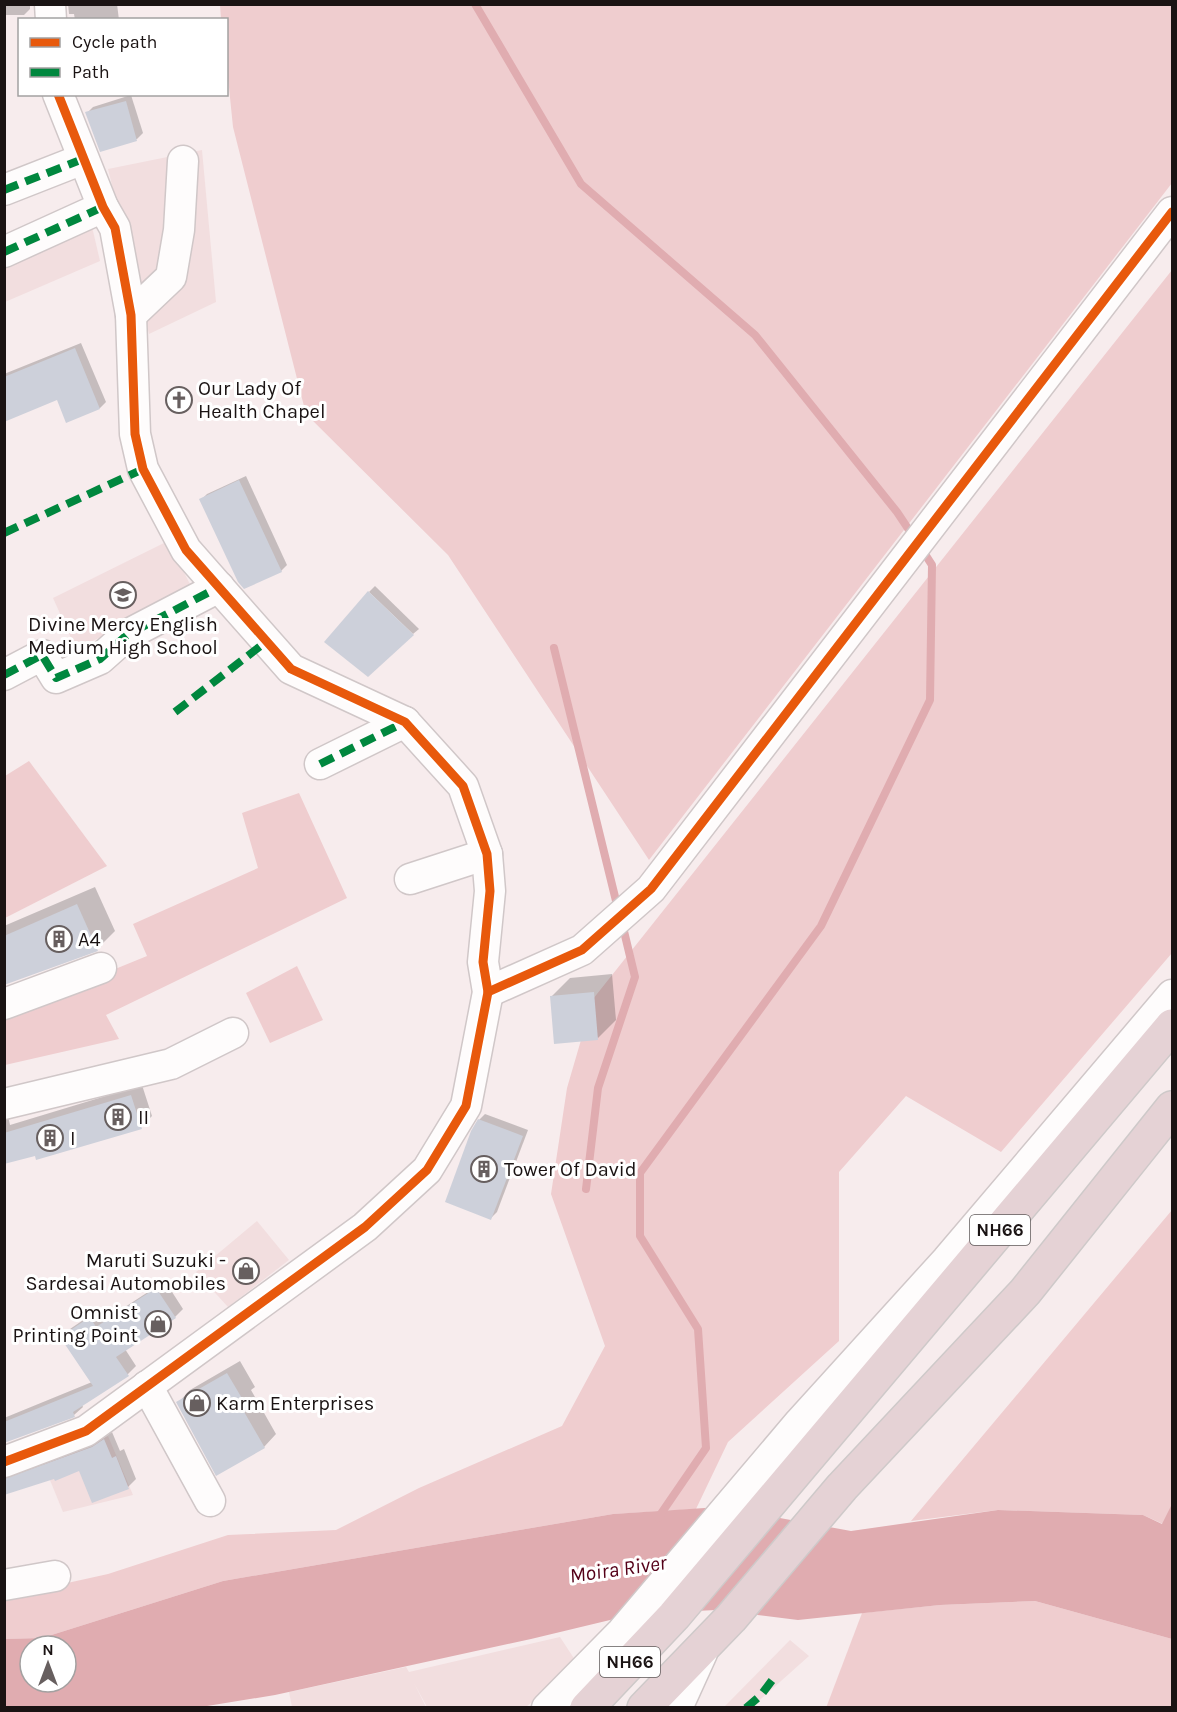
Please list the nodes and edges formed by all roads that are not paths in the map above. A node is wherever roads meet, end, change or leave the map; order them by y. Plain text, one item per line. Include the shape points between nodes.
1 (59, 96) edge
2 (83, 159) junction
3 (183, 161) dead end
4 (4, 190) edge
5 (103, 207) junction
6 (1173, 212) edge
7 (4, 252) edge
8 (131, 315) junction
9 (219, 587) junction
10 (4, 675) edge
11 (405, 722) junction
12 (320, 764) dead end
13 (487, 854) junction
14 (410, 879) dead end
15 (101, 968) dead end
16 (488, 992) junction
17 (1173, 994) edge
18 (4, 1004) edge
19 (1173, 1026) edge
20 (233, 1033) dead end
21 (4, 1104) edge
22 (1173, 1108) edge
23 (147, 1386) junction
24 (814, 1428) junction
25 (4, 1462) edge
26 (210, 1501) dead end
27 (55, 1576) dead end
28 (4, 1585) edge
29 (707, 1642) junction
30 (547, 1707) edge
31 (586, 1707) edge
32 (644, 1707) edge
33 (677, 1707) edge

1 - 2 street
2 - 4 street
2 - 5 street
3 - 8 street via 179,230 171,277
5 - 7 street
5 - 8 street via 115,228
6 - 16 street via 651,889 582,950
8 - 9 street via 135,434 143,469 186,550
9 - 10 street via 128,635 100,659 56,678 42,655
9 - 11 street via 291,669
11 - 12 street
11 - 13 street via 462,786
13 - 14 street
13 - 16 street via 490,902 483,962
15 - 18 street
16 - 23 street via 466,1106 427,1170 365,1227
17 - 24 street via 947,1260
19 - 24 highway, NH66
20 - 21 street via 171,1064
22 - 29 highway, NH66 via 1025,1292 842,1487
23 - 25 street via 86,1431
23 - 26 street
24 - 30 street
24 - 31 highway, NH66 via 674,1616
27 - 28 street
29 - 32 highway, NH66
29 - 33 street

